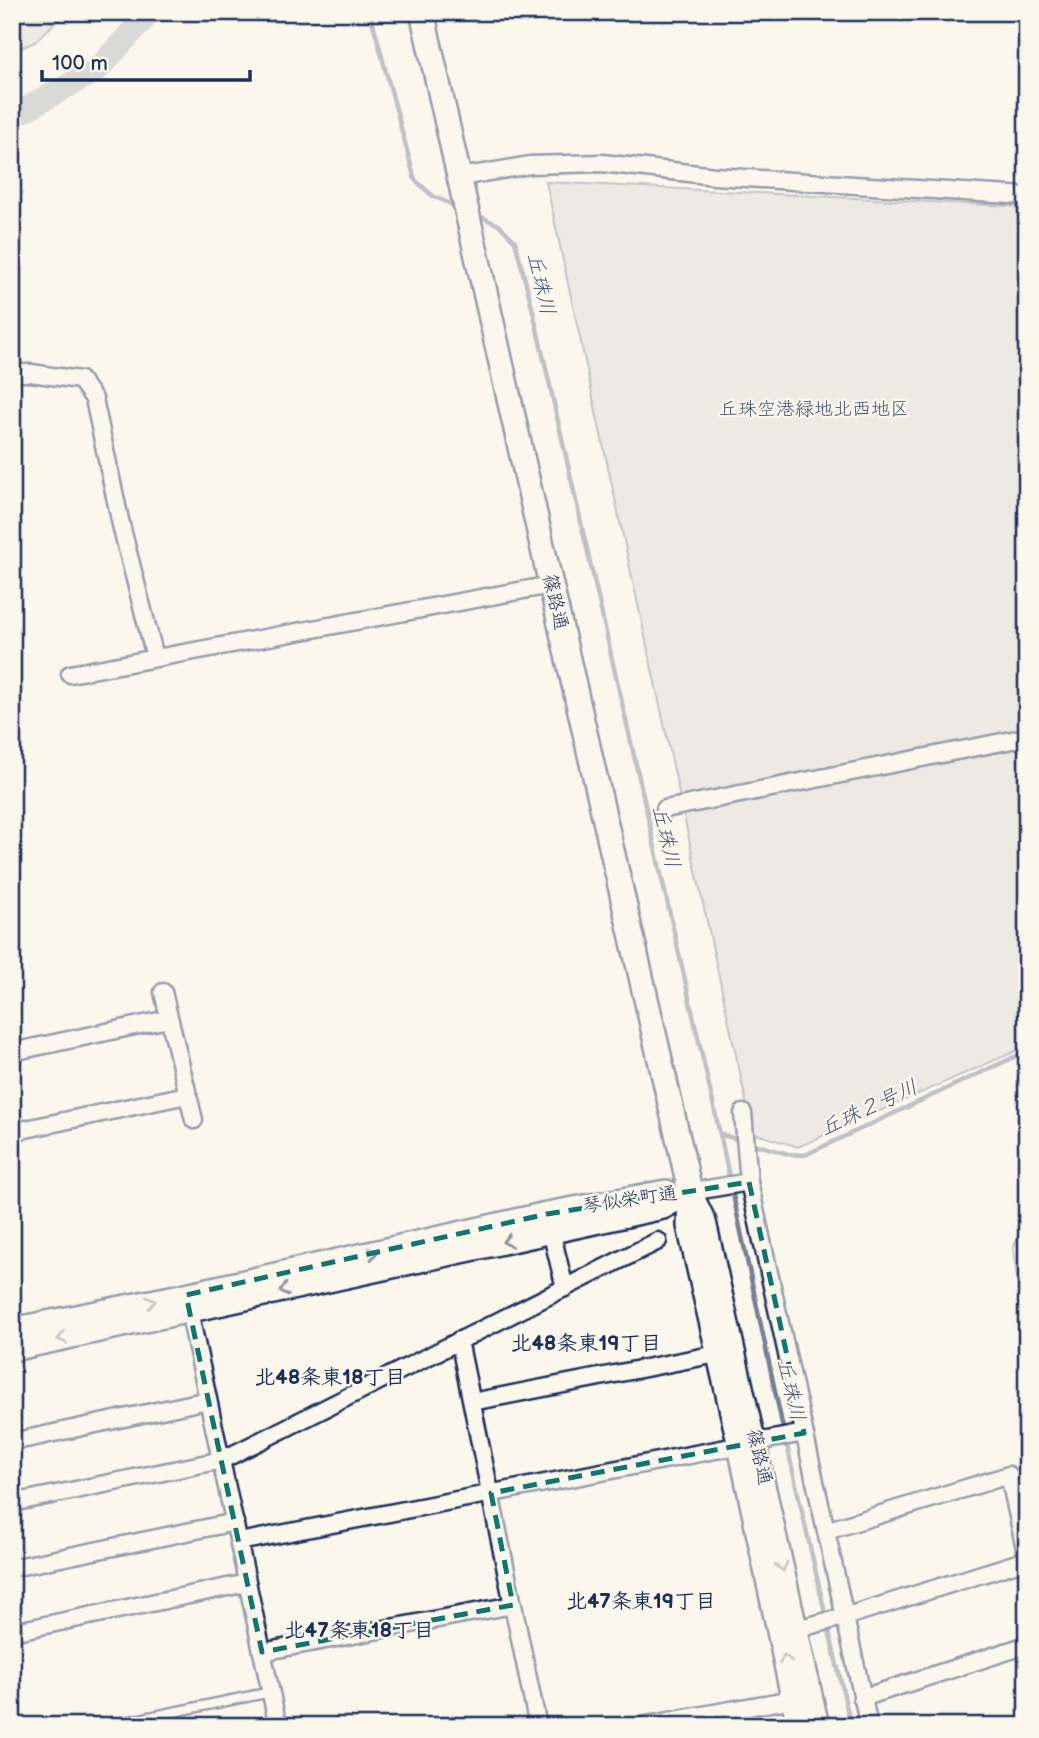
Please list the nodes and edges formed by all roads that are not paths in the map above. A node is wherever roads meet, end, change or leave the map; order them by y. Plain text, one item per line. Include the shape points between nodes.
1 (422, 12) edge
2 (462, 185) junction
3 (1027, 196) edge
4 (12, 373) edge
5 (551, 585) junction
6 (155, 657) junction
7 (70, 674) dead end
8 (1027, 737) edge
9 (665, 808) dead end
10 (163, 992) dead end
11 (168, 1018) junction
12 (12, 1052) edge
13 (187, 1095) junction
14 (194, 1120) dead end
15 (744, 1120) dead end
16 (12, 1132) edge
17 (745, 1183) junction
18 (690, 1192) junction
19 (549, 1223) junction
20 (658, 1241) dead end
21 (565, 1288) junction
22 (187, 1303) junction
23 (12, 1331) edge
24 (459, 1340) junction
25 (12, 1349) edge
26 (726, 1352) junction
27 (208, 1400) junction
28 (472, 1402) junction
29 (800, 1433) junction
30 (12, 1442) edge
31 (748, 1445) junction
32 (222, 1460) junction
33 (491, 1493) junction
34 (12, 1503) edge
35 (235, 1522) junction
36 (826, 1531) junction
37 (239, 1542) junction
38 (1027, 1559) edge
39 (12, 1567) edge
40 (247, 1583) junction
41 (513, 1605) junction
42 (840, 1618) junction
43 (796, 1629) junction
44 (12, 1632) edge
45 (1027, 1645) edge
46 (262, 1652) junction
47 (271, 1692) junction
48 (862, 1698) junction
49 (793, 1699) junction
50 (105, 1726) edge
51 (278, 1726) edge
52 (538, 1726) edge
53 (641, 1726) edge
54 (799, 1726) edge
55 (817, 1726) edge
56 (869, 1726) edge

1 - 2 street, 篠路通
2 - 3 street via 530,164 602,163 715,176
2 - 5 street, 篠路通
4 - 6 street via 80,380 94,399
5 - 6 street
5 - 18 street, 篠路通
6 - 7 street
8 - 9 street
10 - 11 street
11 - 12 street
11 - 13 street
13 - 14 street
13 - 16 street
15 - 17 street
17 - 18 street
17 - 29 street
18 - 19 street, 琴似栄町通 via 658,1192
18 - 26 street, 篠路通 via 704,1222
19 - 21 street
19 - 22 street, 琴似栄町通
20 - 21 street
21 - 24 street
23 -> 22 street, 琴似栄町通
22 -> 25 street, 琴似栄町通
22 - 27 street
24 - 28 street
24 - 32 street
26 - 28 street
26 - 31 street, 篠路通
27 - 30 street
27 - 32 street
28 - 33 street
29 - 31 street
29 - 36 street
31 - 33 street
31 -> 43 street, 篠路通
49 -> 31 street, 篠路通
32 - 34 street
32 - 35 street
33 - 37 street
33 - 41 street
35 - 37 street
35 - 39 street
36 - 38 street via 1009,1475
36 - 42 street
37 - 40 street
38 - 42 street
40 - 44 street
40 - 46 street
41 - 46 street
41 - 52 street
42 - 43 street
42 - 48 street
43 - 55 street, 篠路通
45 - 48 street
46 - 47 street
47 - 50 lane
47 - 51 street
48 - 56 street
49 - 53 street
49 - 54 street, 篠路通

